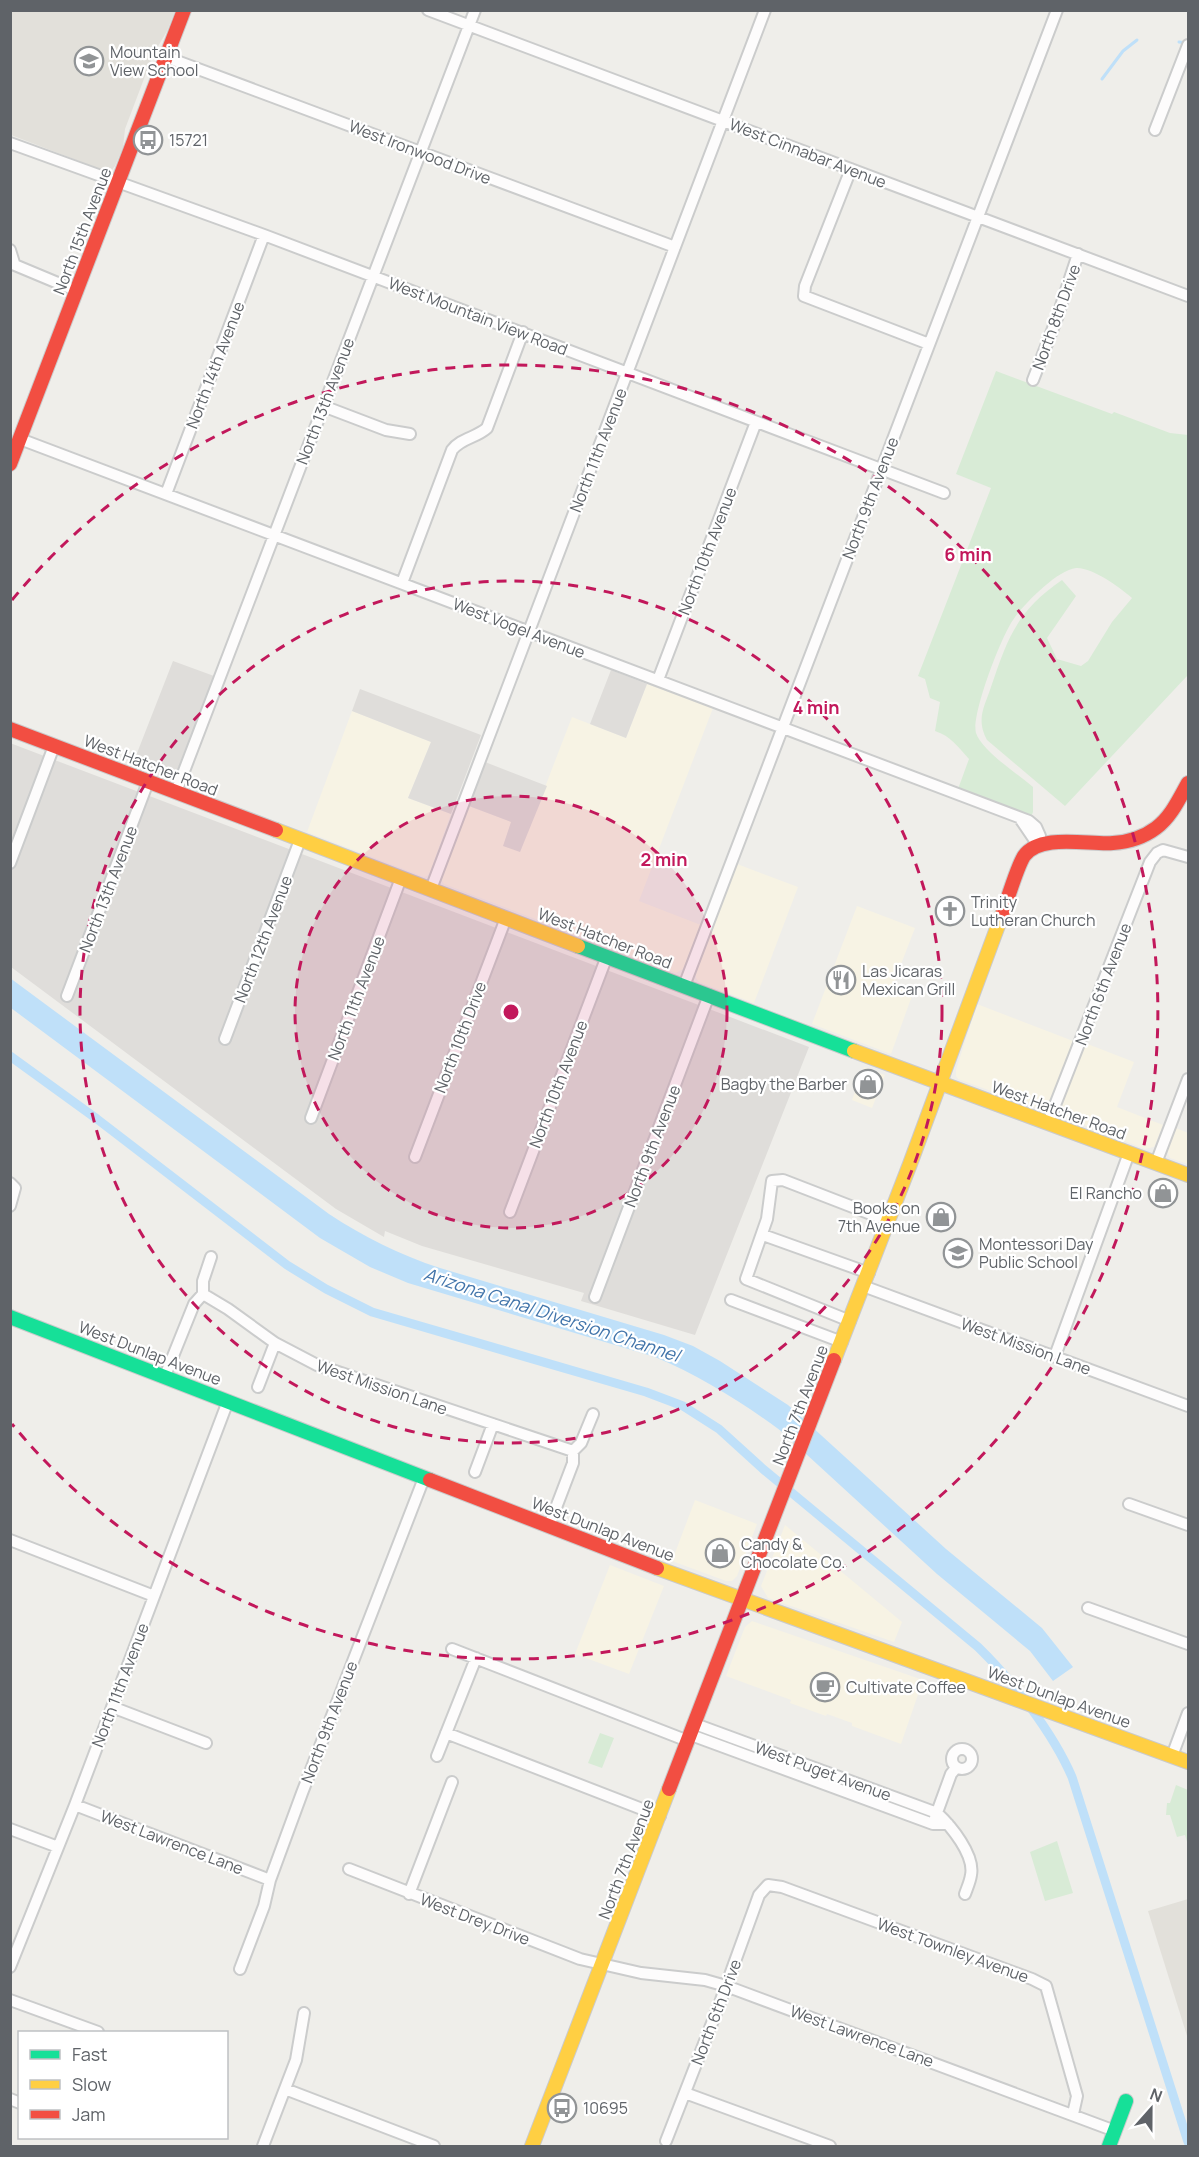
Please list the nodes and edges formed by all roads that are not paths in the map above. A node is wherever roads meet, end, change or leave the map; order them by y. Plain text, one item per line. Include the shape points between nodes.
1 (184, 10) edge
2 (428, 10) edge
3 (475, 10) edge
4 (765, 10) edge
5 (1057, 10) edge
6 (469, 26) junction
7 (1188, 45) edge
8 (166, 57) junction
9 (723, 121) junction
10 (1155, 130) dead end
11 (10, 143) edge
12 (420, 152) junction
13 (851, 169) junction
14 (118, 182) junction
15 (978, 217) junction
16 (264, 235) junction
17 (675, 248) junction
18 (10, 250) edge
19 (1078, 254) junction
20 (12, 263) edge
21 (373, 276) junction
22 (77, 291) junction
23 (1188, 296) edge
24 (523, 332) junction
25 (929, 344) junction
26 (627, 372) junction
27 (1033, 380) dead end
28 (323, 406) junction
29 (756, 422) junction
30 (410, 434) dead end
31 (20, 439) junction
32 (10, 464) edge
33 (880, 469) junction
34 (944, 493) dead end
35 (166, 494) junction
36 (275, 535) junction
37 (402, 583) junction
38 (529, 632) junction
39 (658, 680) junction
40 (783, 728) junction
41 (10, 729) edge
42 (54, 746) junction
43 (148, 782) junction
44 (1188, 783) edge
45 (176, 792) junction
46 (300, 840) junction
47 (1038, 845) junction
48 (1188, 857) edge
49 (10, 863) edge
50 (401, 878) junction
51 (431, 889) junction
52 (506, 918) junction
53 (607, 956) junction
54 (684, 986) junction
55 (709, 995) junction
56 (67, 996) dead end
57 (225, 1039) dead end
58 (1188, 1078) edge
59 (941, 1083) junction
60 (311, 1118) dead end
61 (1048, 1123) junction
62 (1129, 1153) junction
63 (415, 1156) dead end
64 (1156, 1163) junction
65 (1188, 1175) edge
66 (13, 1185) edge
67 (10, 1206) edge
68 (510, 1212) dead end
69 (889, 1221) junction
70 (763, 1234) junction
71 (211, 1257) dead end
72 (869, 1273) junction
73 (864, 1287) junction
74 (204, 1294) junction
75 (595, 1297) dead end
76 (731, 1300) dead end
77 (10, 1317) edge
78 (850, 1321) junction
79 (842, 1342) junction
80 (275, 1343) junction
81 (1055, 1356) junction
82 (165, 1376) junction
83 (258, 1387) dead end
84 (228, 1401) junction
85 (1188, 1406) edge
86 (593, 1414) dead end
87 (493, 1424) junction
88 (573, 1451) junction
89 (474, 1472) dead end
90 (424, 1478) junction
91 (1129, 1504) dead end
92 (1188, 1525) edge
93 (549, 1526) junction
94 (10, 1540) edge
95 (154, 1596) junction
96 (742, 1600) junction
97 (1088, 1608) dead end
98 (1188, 1644) edge
99 (452, 1649) dead end
100 (476, 1658) junction
101 (112, 1707) junction
102 (1188, 1713) edge
103 (446, 1733) junction
104 (691, 1734) junction
105 (206, 1743) dead end
106 (437, 1756) dead end
107 (1172, 1756) junction
108 (1188, 1762) edge
109 (956, 1767) dead end
110 (452, 1782) dead end
111 (75, 1805) junction
112 (660, 1816) junction
113 (935, 1818) junction
114 (10, 1828) edge
115 (58, 1847) junction
116 (349, 1869) dead end
117 (270, 1880) junction
118 (768, 1885) joint
119 (410, 1894) junction
120 (965, 1894) dead end
121 (603, 1964) junction
122 (10, 1967) edge
123 (240, 1969) dead end
124 (726, 1986) junction
125 (10, 2000) edge
126 (304, 2013) dead end
127 (95, 2031) edge
128 (285, 2089) junction
129 (685, 2093) junction
130 (1126, 2101) dead end
131 (1073, 2114) junction
132 (1115, 2131) junction
133 (666, 2141) dead end
134 (262, 2146) edge
135 (434, 2146) edge
136 (532, 2146) edge
137 (830, 2146) edge
138 (1109, 2146) edge

1 - 8 main road, North 15th Avenue
2 - 6 street, West Cinnabar Avenue
3 - 6 street, North 13th Avenue
4 - 9 street, North 11th Avenue
5 - 15 street, North 9th Avenue
6 - 9 street, West Cinnabar Avenue
6 - 12 street, North 13th Avenue
7 - 10 street
8 - 12 street, West Ironwood Drive
8 - 14 main road, North 15th Avenue
9 - 13 street, West Cinnabar Avenue
9 - 17 street, North 11th Avenue
11 - 14 street, West Mountain View Road
12 - 17 street, West Ironwood Drive
12 - 21 street, North 13th Avenue
13 - 15 street, West Cinnabar Avenue
13 - 25 street via 804,296
14 - 16 street, West Mountain View Road
14 - 22 main road, North 15th Avenue
15 - 19 street, West Cinnabar Avenue
15 - 25 street, North 9th Avenue
16 - 21 street, West Mountain View Road
16 - 35 street, North 14th Avenue
17 - 26 street, North 11th Avenue
18 - 20 street
19 - 23 street, West Cinnabar Avenue
19 - 27 street, North 8th Drive
20 - 22 street
21 - 24 street, West Mountain View Road
21 - 28 street, North 13th Avenue
22 - 31 main road, North 15th Avenue
24 - 26 street, West Mountain View Road
24 - 37 street via 487,428 452,450
25 - 33 street, North 9th Avenue
26 - 29 street, West Mountain View Road
26 - 38 street, North 11th Avenue
28 - 30 street via 386,430
28 - 36 street, North 13th Avenue
29 - 33 street, West Mountain View Road
29 - 39 street, North 10th Avenue
31 - 32 main road, North 15th Avenue
31 - 35 street, West Vogel Avenue
33 - 34 street, West Mountain View Road
33 - 40 street, North 9th Avenue
35 - 36 street, West Vogel Avenue
36 - 37 street, West Vogel Avenue
36 - 45 street, North 13th Avenue
37 - 38 street, West Vogel Avenue
38 - 39 street, West Vogel Avenue
38 - 51 street, North 11th Avenue
39 - 40 street, West Vogel Avenue
40 - 47 street, West Vogel Avenue via 1019,818
40 - 54 street, North 9th Avenue
41 - 42 main road, West Hatcher Road
42 - 43 main road, West Hatcher Road
42 - 49 street
43 - 45 main road, West Hatcher Road
43 - 56 street, North 13th Avenue
44 - 47 main road via 1164,820 1132,840
45 - 46 main road, West Hatcher Road
46 - 50 main road, West Hatcher Road
46 - 57 street, North 12th Avenue
47 - 59 main road, North 7th Avenue via 1020,865
48 - 61 street, North 6th Avenue via 1163,850 1150,862
50 - 51 main road, West Hatcher Road
50 - 60 street, North 11th Avenue
51 - 52 main road, West Hatcher Road
52 - 53 main road, West Hatcher Road
52 - 63 street, North 10th Drive
53 - 54 main road, West Hatcher Road
53 - 68 street, North 10th Avenue
54 - 55 main road, West Hatcher Road
55 - 59 main road, West Hatcher Road
55 - 75 street, North 9th Avenue
58 - 64 street
59 - 61 main road, West Hatcher Road
59 - 69 main road, North 7th Avenue
61 - 62 main road, West Hatcher Road
62 - 64 main road, West Hatcher Road
62 - 81 street
64 - 65 main road, West Hatcher Road
66 - 67 street
69 - 70 street via 783,1180 772,1181
69 - 72 main road, North 7th Avenue
70 - 72 street
70 - 78 street via 746,1280
71 - 74 street via 202,1281
72 - 73 main road, North 7th Avenue
73 - 78 main road, North 7th Avenue
73 - 81 street, West Mission Lane
74 - 80 street, West Mission Lane
74 - 82 street via 194,1304
76 - 79 street
77 - 82 main road, West Dunlap Avenue
78 - 79 main road, North 7th Avenue
79 - 96 main road, North 7th Avenue
80 - 83 street
80 - 87 street, West Mission Lane via 332,1372
81 - 85 street, West Mission Lane
82 - 84 main road, West Dunlap Avenue
84 - 90 main road, West Dunlap Avenue
84 - 95 street, North 11th Avenue
86 - 88 street via 581,1443
87 - 88 street, West Mission Lane
87 - 89 street
88 - 93 street via 573,1463
90 - 93 main road, West Dunlap Avenue
90 - 117 street, North 9th Avenue
91 - 92 street
93 - 96 main road, West Dunlap Avenue
94 - 95 street
95 - 101 street, North 11th Avenue
96 - 104 main road, North 7th Avenue
96 - 107 main road, West Dunlap Avenue
97 - 98 street
99 - 100 street, West Puget Avenue
100 - 103 street
100 - 104 street, West Puget Avenue
101 - 105 street
101 - 111 street, North 11th Avenue
102 - 107 street
103 - 106 street
103 - 112 street
104 - 112 main road, North 7th Avenue
104 - 113 street, West Puget Avenue
107 - 108 main road, West Dunlap Avenue
109 - 113 street
110 - 119 street
111 - 115 street, North 11th Avenue
111 - 117 street, West Lawrence Lane
112 - 121 main road, North 7th Avenue
113 - 120 street, West Puget Avenue via 954,1831 971,1867
114 - 115 street
115 - 122 street, North 11th Avenue
116 - 119 street, West Drey Drive
117 - 123 street, North 9th Avenue
118 - 124 street, North 6th Drive via 759,1895
118 - 131 street, West Townley Avenue via 1046,1986 1077,2096
119 - 121 street, West Drey Drive via 580,1959
121 - 124 street, West Lawrence Lane
121 - 136 main road, North 7th Avenue
124 - 129 street, North 6th Drive
124 - 131 street, West Lawrence Lane
125 - 127 street
126 - 128 street via 296,2060
128 - 134 street
128 - 135 street
129 - 133 street, North 6th Drive
129 - 137 street
130 - 132 main road
131 - 132 street, West Lawrence Lane
132 - 138 main road

